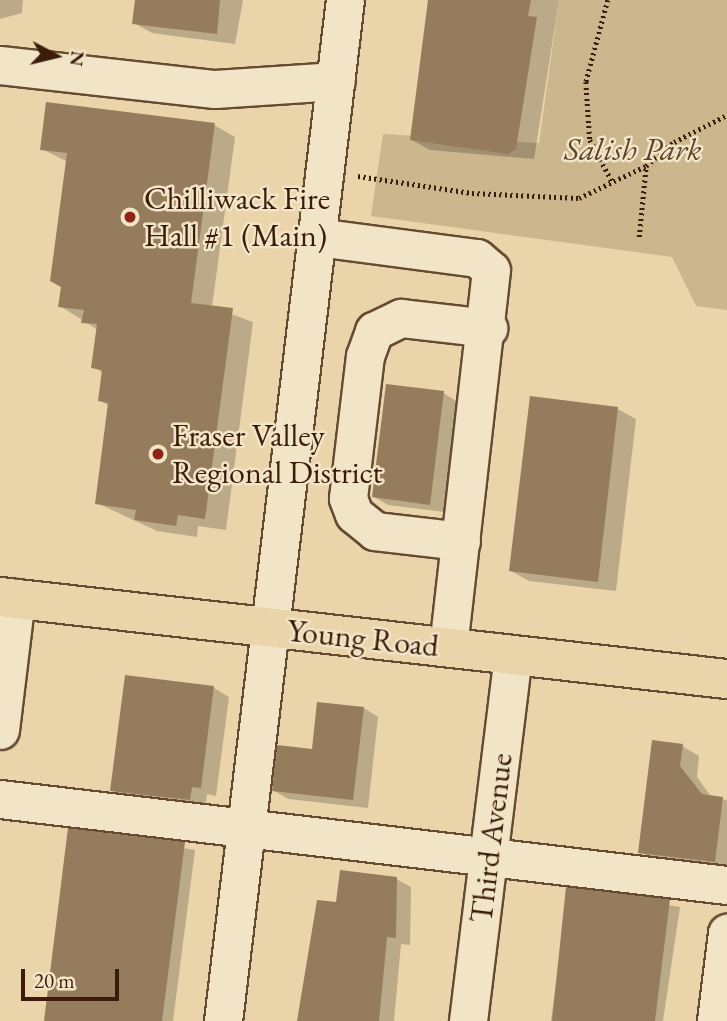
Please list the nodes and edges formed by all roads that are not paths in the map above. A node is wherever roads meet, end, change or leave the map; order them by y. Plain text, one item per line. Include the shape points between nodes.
1 (345, 0) edge
2 (0, 65) edge
3 (336, 81) junction
4 (317, 237) junction
5 (488, 328) junction
6 (461, 541) junction
7 (8, 598) edge
8 (270, 628) junction
9 (447, 648) junction
10 (513, 655) junction
11 (727, 679) edge
12 (0, 730) edge
13 (0, 799) edge
14 (246, 826) junction
15 (489, 856) junction
16 (727, 885) edge
17 (727, 933) edge
18 (223, 1021) edge
19 (468, 1021) edge
20 (716, 1021) edge

1 - 3 street
2 - 3 street via 229,90
3 - 4 street
4 - 5 street via 484,262 493,281
4 - 8 street
5 - 6 street
5 - 6 street via 401,318 374,331 365,356 348,498 354,514 375,531
6 - 9 street
7 - 8 main road, Young Road
7 - 12 street
8 - 9 main road, Young Road
8 - 14 street
9 - 10 main road, Young Road
10 - 11 main road, Young Road
10 - 15 street, Third Avenue
13 - 14 street
14 - 15 street
14 - 18 street
15 - 16 street
15 - 19 street, Third Avenue
17 - 20 street

